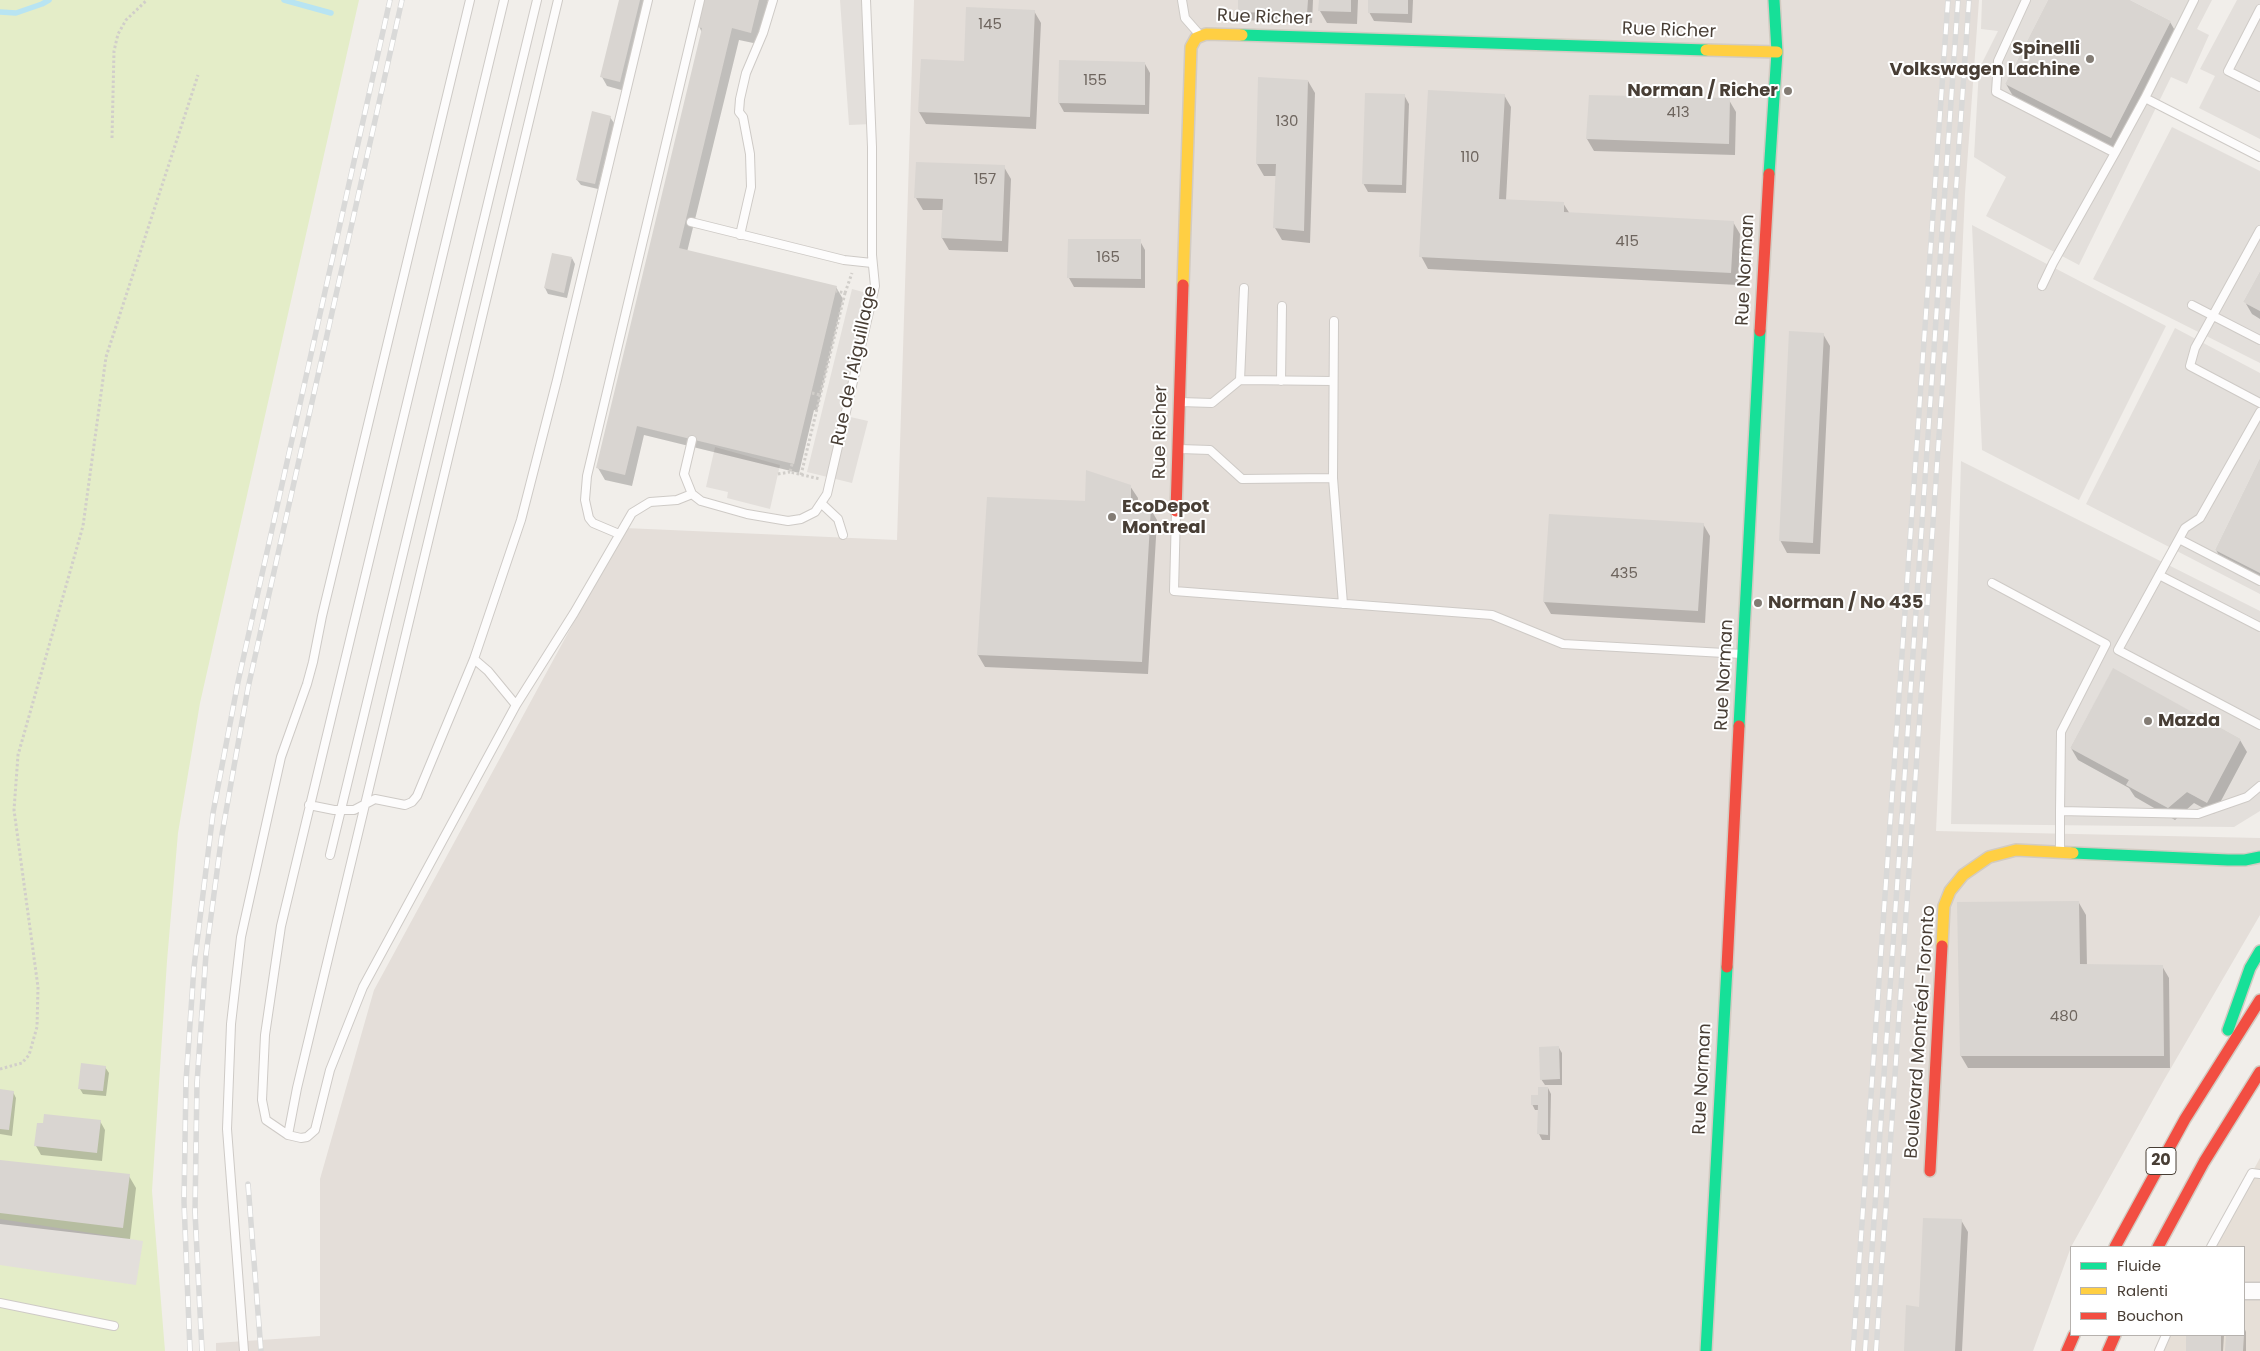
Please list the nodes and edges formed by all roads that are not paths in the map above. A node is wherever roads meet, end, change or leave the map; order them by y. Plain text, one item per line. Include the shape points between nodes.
1 (470, 0) edge
2 (504, 0) edge
3 (537, 0) edge
4 (558, 0) edge
5 (648, 0) edge
6 (700, 0) edge
7 (773, 0) edge
8 (866, 0) edge
9 (1182, 0) edge
10 (1774, 0) edge
11 (2026, 0) edge
12 (2194, 0) edge
13 (2260, 9) edge
14 (1200, 35) junction
15 (1777, 52) junction
16 (2260, 87) edge
17 (2144, 98) junction
18 (2115, 153) junction
19 (2260, 157) edge
20 (691, 222) dead end
21 (2260, 230) edge
22 (740, 235) junction
23 (872, 263) junction
24 (2042, 286) dead end
25 (1244, 288) dead end
26 (2192, 305) dead end
27 (1282, 306) dead end
28 (2214, 316) junction
29 (1334, 321) dead end
30 (2260, 340) edge
31 (1240, 380) junction
32 (1281, 380) junction
33 (1333, 381) junction
34 (1179, 402) junction
35 (2260, 403) edge
36 (2260, 412) edge
37 (692, 440) dead end
38 (1177, 449) junction
39 (1334, 478) junction
40 (692, 494) junction
41 (822, 504) junction
42 (1176, 511) joint
43 (619, 534) junction
44 (843, 534) dead end
45 (2179, 538) junction
46 (2159, 575) junction
47 (2260, 581) edge
48 (1992, 583) dead end
49 (1343, 604) junction
50 (2260, 627) edge
51 (2106, 644) junction
52 (2118, 650) junction
53 (1744, 654) junction
54 (474, 658) junction
55 (516, 705) junction
56 (2260, 725) edge
57 (2260, 786) edge
58 (364, 804) junction
59 (309, 805) junction
60 (341, 810) junction
61 (2060, 811) junction
62 (2060, 851) junction
63 (330, 855) dead end
64 (2260, 857) edge
65 (2260, 951) edge
66 (2260, 1000) edge
67 (2260, 1072) edge
68 (2212, 1076) junction
69 (288, 1134) junction
70 (1930, 1171) dead end
71 (2260, 1174) edge
72 (2116, 1246) edge
73 (2159, 1246) edge
74 (2212, 1246) edge
75 (2245, 1291) edge
76 (2260, 1291) edge
77 (0, 1302) edge
78 (114, 1326) dead end
79 (2074, 1336) edge
80 (2115, 1336) edge
81 (2166, 1336) edge
82 (244, 1351) edge
83 (1706, 1351) edge
84 (2067, 1351) edge
85 (2108, 1351) edge
86 (2159, 1351) edge

1 - 82 lane via 313,662 281,757 241,937 231,1024 227,1129
2 - 59 lane
3 - 60 lane
4 - 58 lane
5 - 54 lane via 530,486 511,554
6 - 43 lane via 587,476 584,500 589,518 593,523
7 - 22 lane via 740,98 739,112 750,154 751,187
8 - 23 lane, Rue de l'Aiguillage via 872,146
9 - 14 lane via 1188,22
10 - 15 main road, Rue Norman
11 - 18 lane via 1998,61 1996,92
12 - 17 lane
13 - 16 lane via 2228,71
14 - 15 main road, Rue Richer
14 - 34 main road, Rue Richer via 1194,41 1190,56
15 - 53 main road, Rue Norman
17 - 18 lane
17 - 19 lane
18 - 24 lane
20 - 22 lane
21 - 28 lane
22 - 23 lane
23 - 41 lane, Rue de l'Aiguillage via 874,297
25 - 31 lane
26 - 28 lane
27 - 32 lane
28 - 30 lane
28 - 35 lane via 2195,348 2190,366
29 - 33 lane
31 - 32 lane
31 - 34 lane via 1212,402
32 - 33 lane
33 - 39 lane
34 - 38 main road, Rue Richer
36 - 45 lane via 2200,518 2185,528
37 - 40 lane via 684,474
38 - 39 lane via 1210,450 1242,479
38 - 42 main road, Rue Richer
39 - 49 lane
40 - 41 lane via 701,501 747,514 788,521 808,516
40 - 43 lane via 677,500 644,504 632,513
41 - 44 lane via 838,519
42 - 49 lane via 1174,591
43 - 55 lane
45 - 46 lane
45 - 47 lane
46 - 50 lane
46 - 52 lane
48 - 51 lane
49 - 53 lane via 1492,615 1562,644
51 - 52 lane
51 - 61 lane via 2061,732
52 - 56 lane
53 - 83 main road, Rue Norman
54 - 55 lane
54 - 58 lane via 415,799 405,805 383,799
55 - 69 lane via 359,996 330,1070 315,1130 302,1138
57 - 61 lane via 2247,797 2198,814
58 - 60 lane via 354,810
58 - 69 lane
59 - 60 lane
59 - 69 lane via 281,926 262,1070 264,1116
60 - 63 lane
61 - 62 lane
62 - 64 main road, Boulevard Montréal-Toronto via 2228,860
62 - 70 main road, Boulevard Montréal-Toronto via 2016,850 1989,857 1955,882 1946,898
65 - 68 main road via 2250,968
66 - 68 main road, 20
67 - 73 main road, 20 via 2204,1162
68 - 72 main road, 20 via 2162,1159
71 - 74 lane via 2252,1173
75 - 76 street
77 - 78 lane
79 - 84 main road
80 - 85 main road
81 - 86 lane

